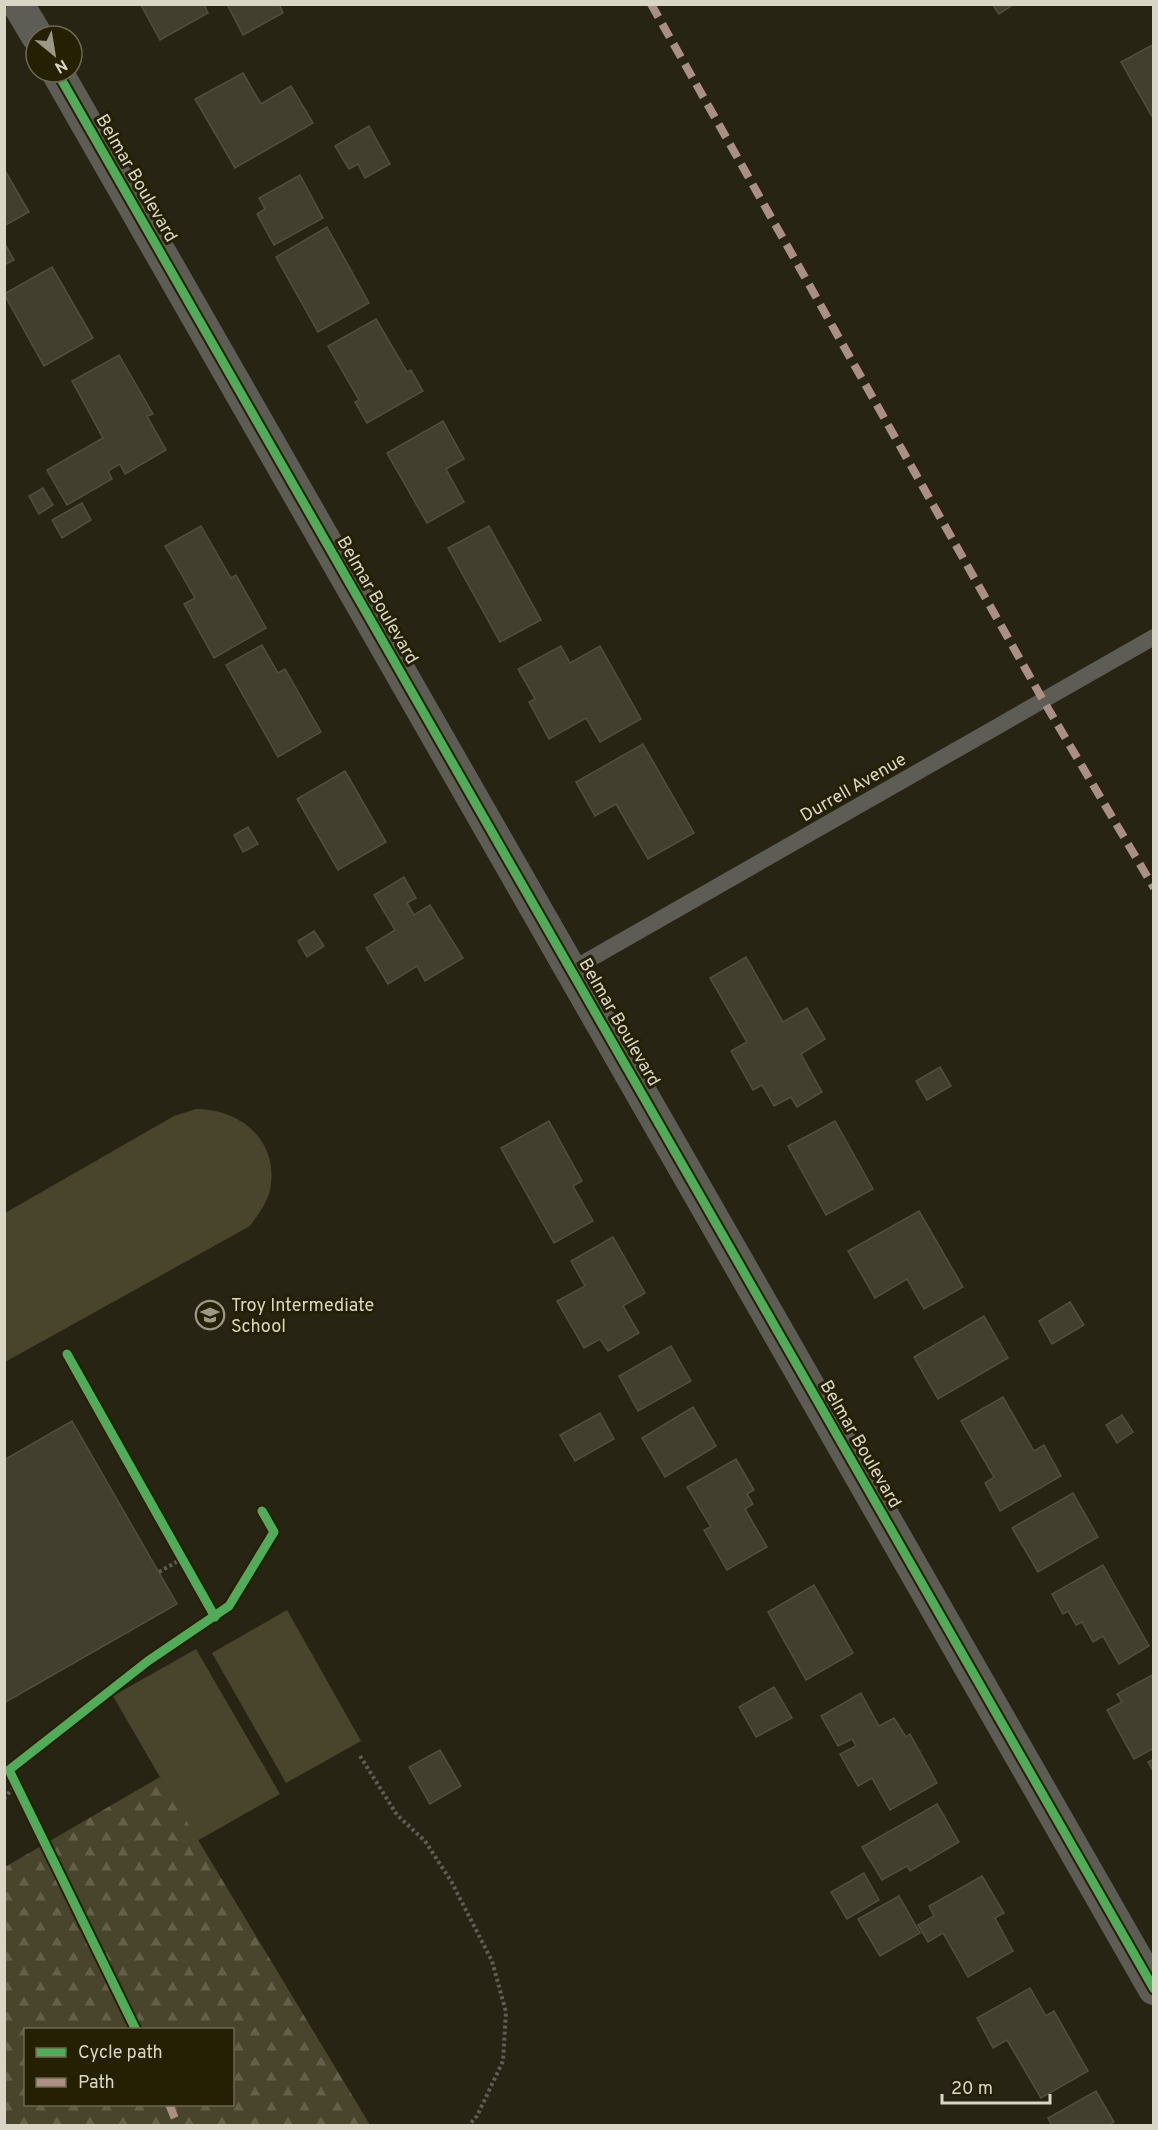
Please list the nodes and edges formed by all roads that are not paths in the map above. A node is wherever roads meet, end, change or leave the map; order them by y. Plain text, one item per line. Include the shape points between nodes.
1 (18, 4) edge
2 (29, 24) edge
3 (64, 84) edge
4 (1154, 637) edge
5 (571, 970) junction
6 (1154, 1989) edge

1 - 2 street
3 - 5 street, Belmar Boulevard
4 - 5 lane, Durrell Avenue
5 - 6 street, Belmar Boulevard

